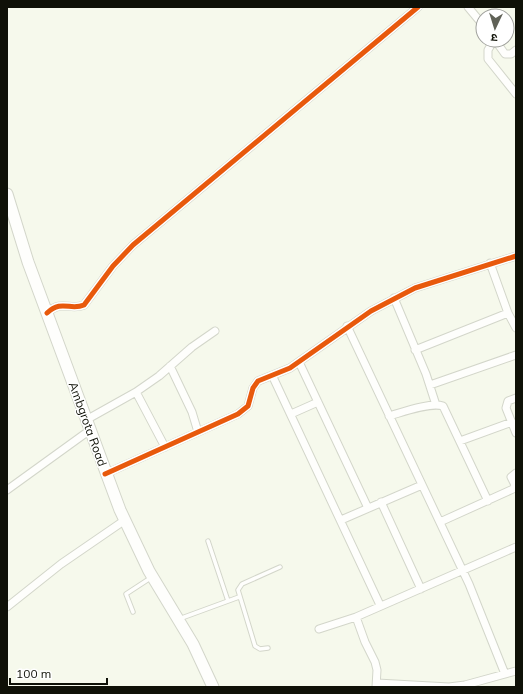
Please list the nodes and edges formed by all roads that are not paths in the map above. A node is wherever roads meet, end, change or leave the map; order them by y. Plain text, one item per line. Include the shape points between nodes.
1 (418, 7) edge
2 (468, 7) edge
3 (475, 15) edge
4 (489, 48) edge
5 (501, 48) edge
6 (516, 50) edge
7 (516, 94) edge
8 (7, 194) edge
9 (516, 256) edge
10 (490, 264) junction
11 (394, 298) junction
12 (47, 313) junction
13 (508, 313) junction
14 (347, 326) junction
15 (516, 328) edge
16 (216, 331) dead end
17 (414, 350) junction
18 (516, 355) edge
19 (299, 362) junction
20 (170, 366) junction
21 (272, 375) junction
22 (430, 385) junction
23 (136, 392) junction
24 (516, 398) edge
25 (318, 402) junction
26 (436, 405) junction
27 (291, 414) junction
28 (389, 416) junction
29 (512, 422) junction
30 (88, 425) junction
31 (198, 432) junction
32 (516, 433) edge
33 (460, 441) junction
34 (166, 447) junction
35 (516, 473) edge
36 (105, 474) junction
37 (422, 485) junction
38 (7, 490) edge
39 (488, 501) junction
40 (382, 502) junction
41 (368, 508) junction
42 (125, 520) junction
43 (341, 520) junction
44 (440, 522) junction
45 (208, 541) dead end
46 (516, 547) edge
47 (280, 567) dead end
48 (463, 571) junction
49 (153, 576) junction
50 (421, 589) junction
51 (239, 597) junction
52 (228, 601) junction
53 (380, 605) junction
54 (7, 607) edge
55 (134, 612) dead end
56 (356, 617) junction
57 (178, 620) junction
58 (319, 630) dead end
59 (268, 648) dead end
60 (516, 671) edge
61 (505, 674) junction
62 (376, 685) edge
63 (476, 685) edge
64 (213, 687) edge

1 - 12 street via 156,224 114,266 87,302 81,306 56,306
2 - 3 street
4 - 7 street via 488,59
5 - 6 street via 506,54
8 - 12 main road, Ambgrota Road
9 - 10 street
10 - 11 street via 431,282
10 - 13 street
11 - 14 street
11 - 17 street
12 - 30 main road, Ambgrota Road
13 - 15 street
13 - 17 street
14 - 19 street
14 - 28 street
16 - 20 street
17 - 22 street
18 - 22 street
19 - 21 street
19 - 25 street
20 - 23 street
20 - 31 street via 192,412
21 - 27 street
21 - 31 street via 256,384 244,410
22 - 26 street
23 - 30 street
23 - 34 street
24 - 29 street via 506,404
25 - 27 street
25 - 41 street
26 - 28 street
26 - 33 street via 445,408
27 - 43 street
28 - 37 street
29 - 32 street
29 - 33 street
30 - 36 main road, Ambgrota Road
30 - 38 street via 37,470
31 - 34 street
33 - 39 street
34 - 36 street
35 - 39 street via 511,477 515,485 513,489
36 - 42 main road, Ambgrota Road
37 - 40 street
37 - 44 street
39 - 44 street
40 - 41 street
40 - 50 street
41 - 43 street
42 - 49 main road, Ambgrota Road
42 - 54 street via 61,564
43 - 53 street
44 - 48 street
45 - 52 lane
46 - 48 street
47 - 51 lane via 242,584 238,590
48 - 50 street
48 - 61 street
49 - 55 lane via 126,594
49 - 57 main road, Ambgrota Road
50 - 53 street
51 - 52 lane
51 - 59 lane via 255,646 260,649
52 - 57 lane
53 - 56 street
56 - 58 street
56 - 62 street via 375,662
57 - 64 main road, Ambgrota Road via 193,644
60 - 61 street
61 - 63 street
62 - 63 street

